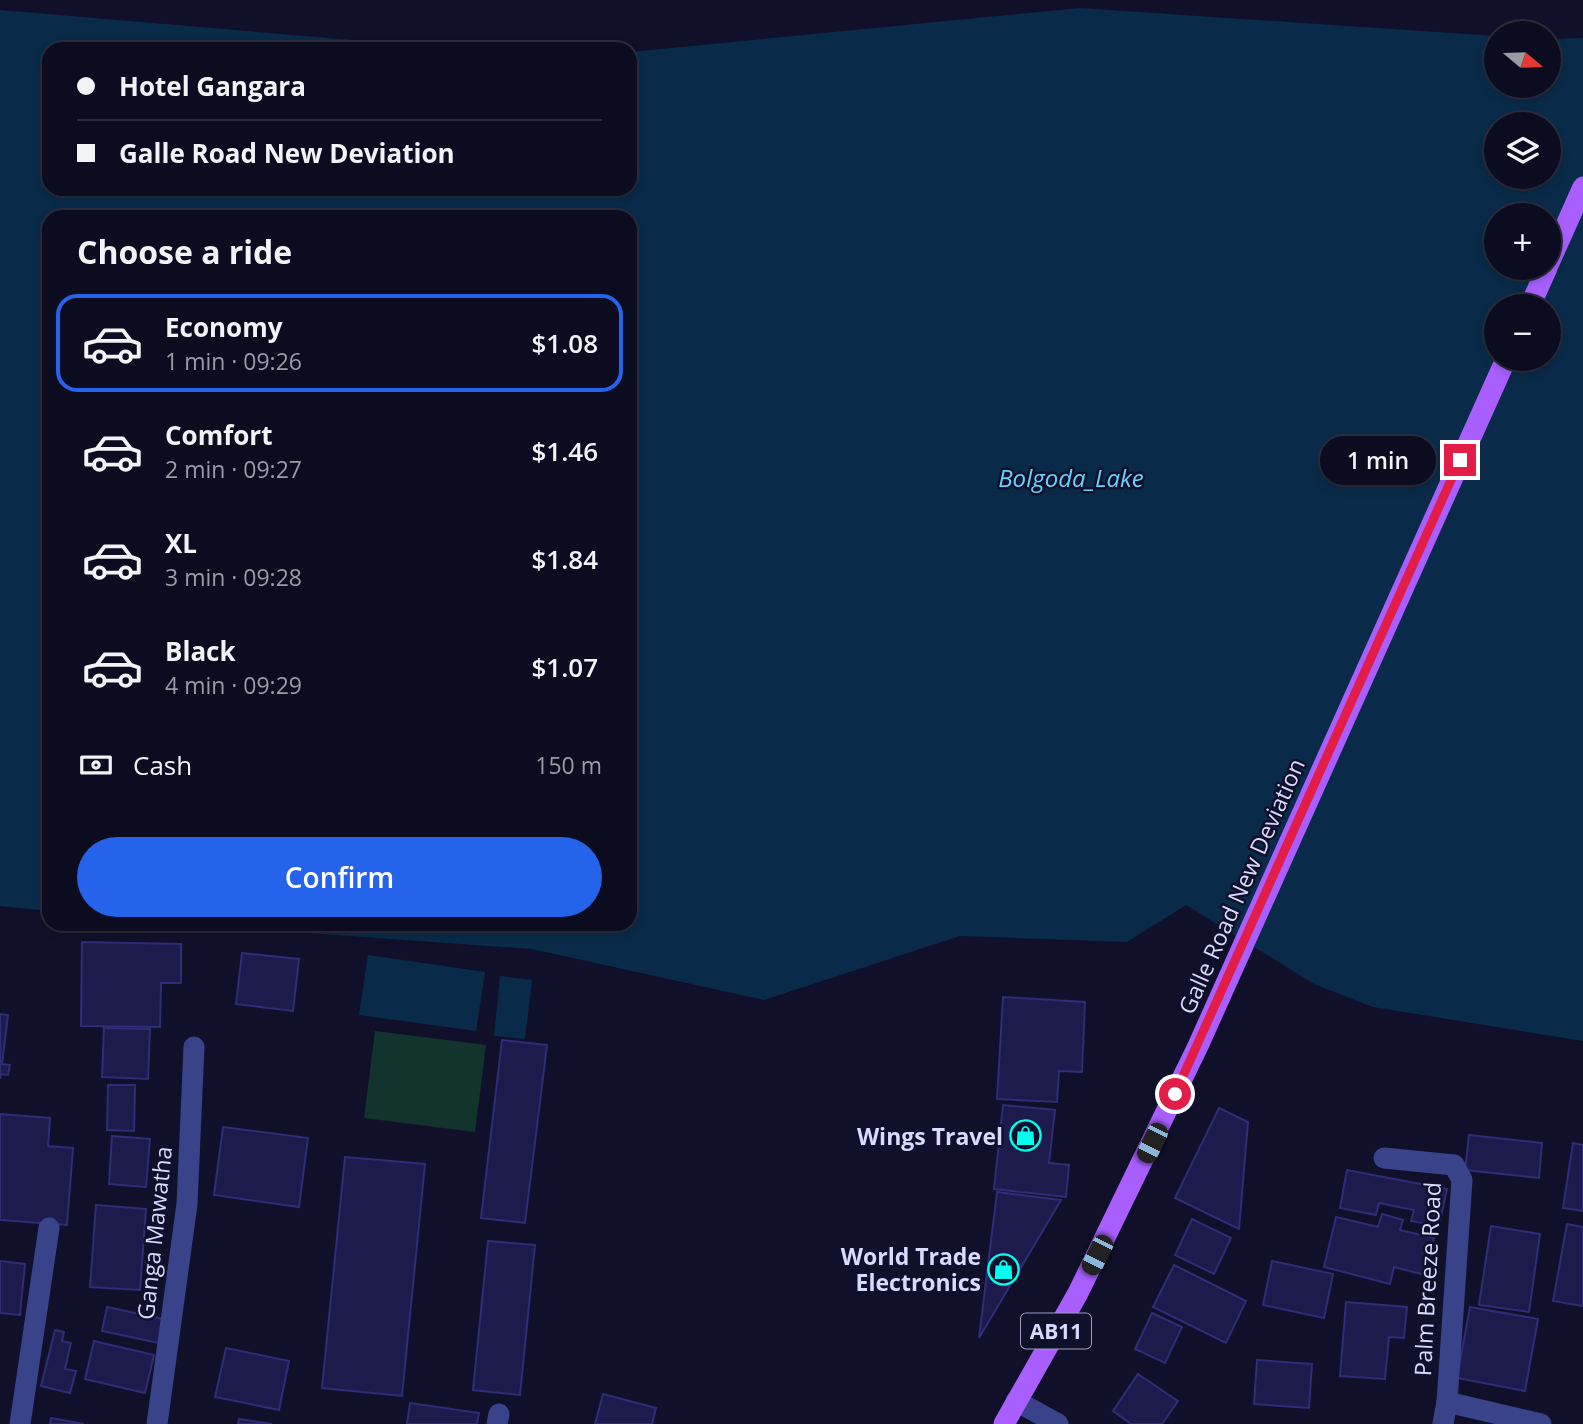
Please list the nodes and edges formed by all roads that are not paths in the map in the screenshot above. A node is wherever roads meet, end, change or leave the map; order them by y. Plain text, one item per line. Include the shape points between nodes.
1 (1583, 187) edge
2 (1561, 237) edge
3 (1501, 371) edge
4 (194, 1047) dead end
5 (1384, 1158) dead end
6 (49, 1228) dead end
7 (1016, 1401) junction
8 (1447, 1402) junction
9 (20, 1424) edge
10 (157, 1424) edge
11 (1004, 1424) edge
12 (1058, 1424) edge
13 (1443, 1424) edge
14 (1541, 1424) edge

1 - 2 main road
3 - 7 main road, Galle Road New Deviation / AB11 via 1198,1046 1078,1293
4 - 10 street, Ganga Mawatha via 187,1204
5 - 8 street, Palm Breeze Road via 1454,1165 1462,1180
6 - 9 street
7 - 11 main road, Galle Road New Deviation / AB11
7 - 12 street
8 - 13 street, Palm Breeze Road
8 - 14 street

